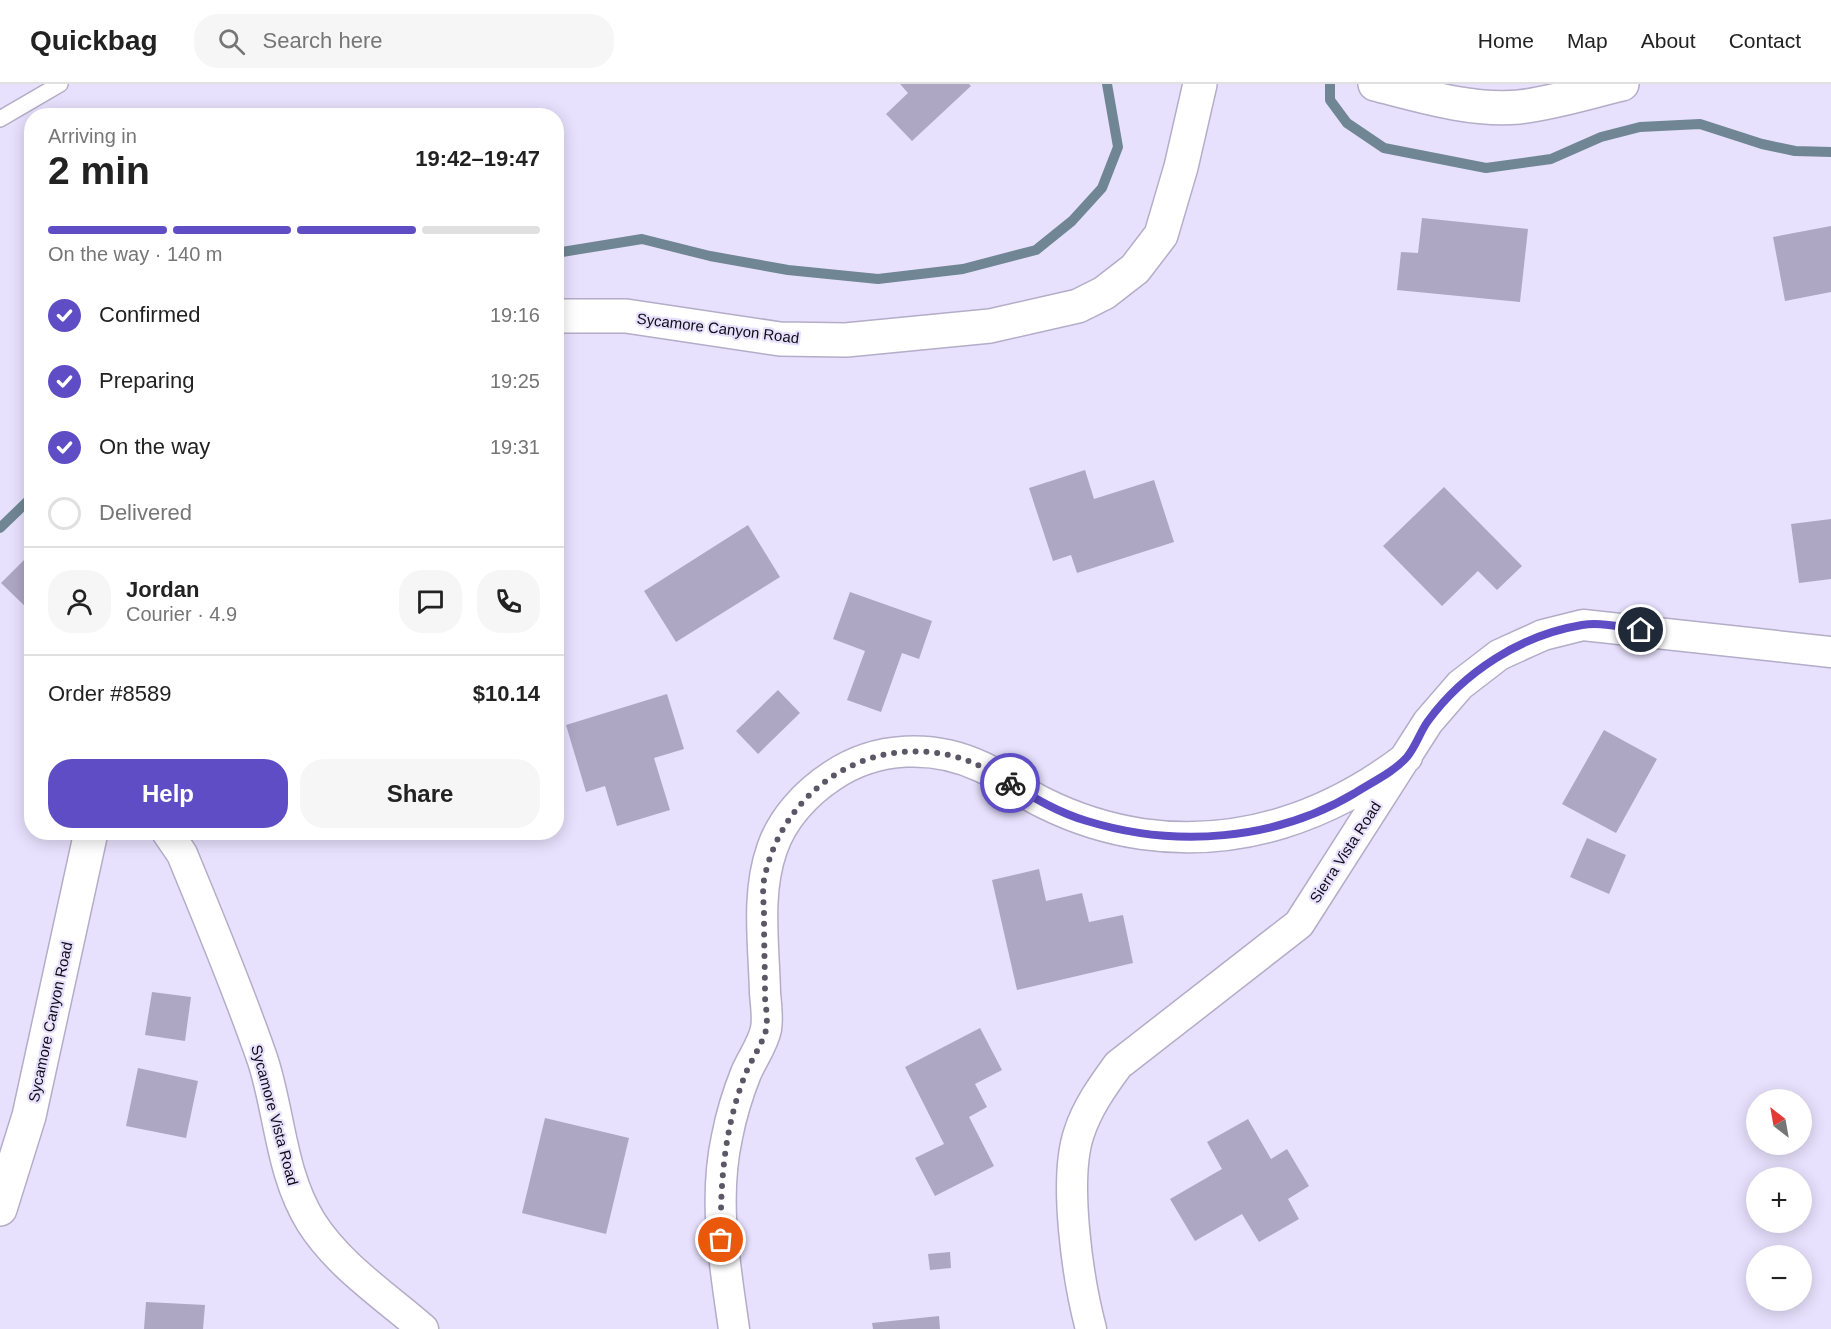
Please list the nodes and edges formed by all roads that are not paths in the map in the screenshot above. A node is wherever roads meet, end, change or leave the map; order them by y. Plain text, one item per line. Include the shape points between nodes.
1 (60, 84) edge
2 (1200, 84) edge
3 (1375, 84) edge
4 (1622, 84) edge
5 (0, 119) edge
6 (564, 316) edge
7 (1831, 652) edge
8 (1407, 757) junction
9 (89, 840) edge
10 (172, 840) edge
11 (0, 1209) edge
12 (423, 1329) edge
13 (734, 1329) edge
14 (1091, 1329) edge

1 - 5 lane
2 - 6 main road, Sycamore Canyon Road via 1161,235 1135,269 1104,293 1078,306 990,327 846,340 780,339 626,316
3 - 4 main road via 1460,104 1499,108 1540,104
7 - 8 street, Sierra Vista Road via 1583,625 1543,635 1508,651 1467,679 1428,722
8 - 13 street via 1340,801 1288,823 1244,834 1198,837 1142,834 1086,821 1044,803 982,767 953,756 916,751 880,754 845,767 814,788 790,815 772,847 763,883 766,1029 744,1076 727,1137 720,1189 721,1240
8 - 14 street, Sierra Vista Road via 1299,924 1118,1065 1096,1095 1078,1134 1072,1170 1076,1239
9 - 11 main road, Sycamore Canyon Road via 31,1105
10 - 12 street, Sycamore Vista Road via 182,854 256,1044 294,1188 311,1222 335,1252

